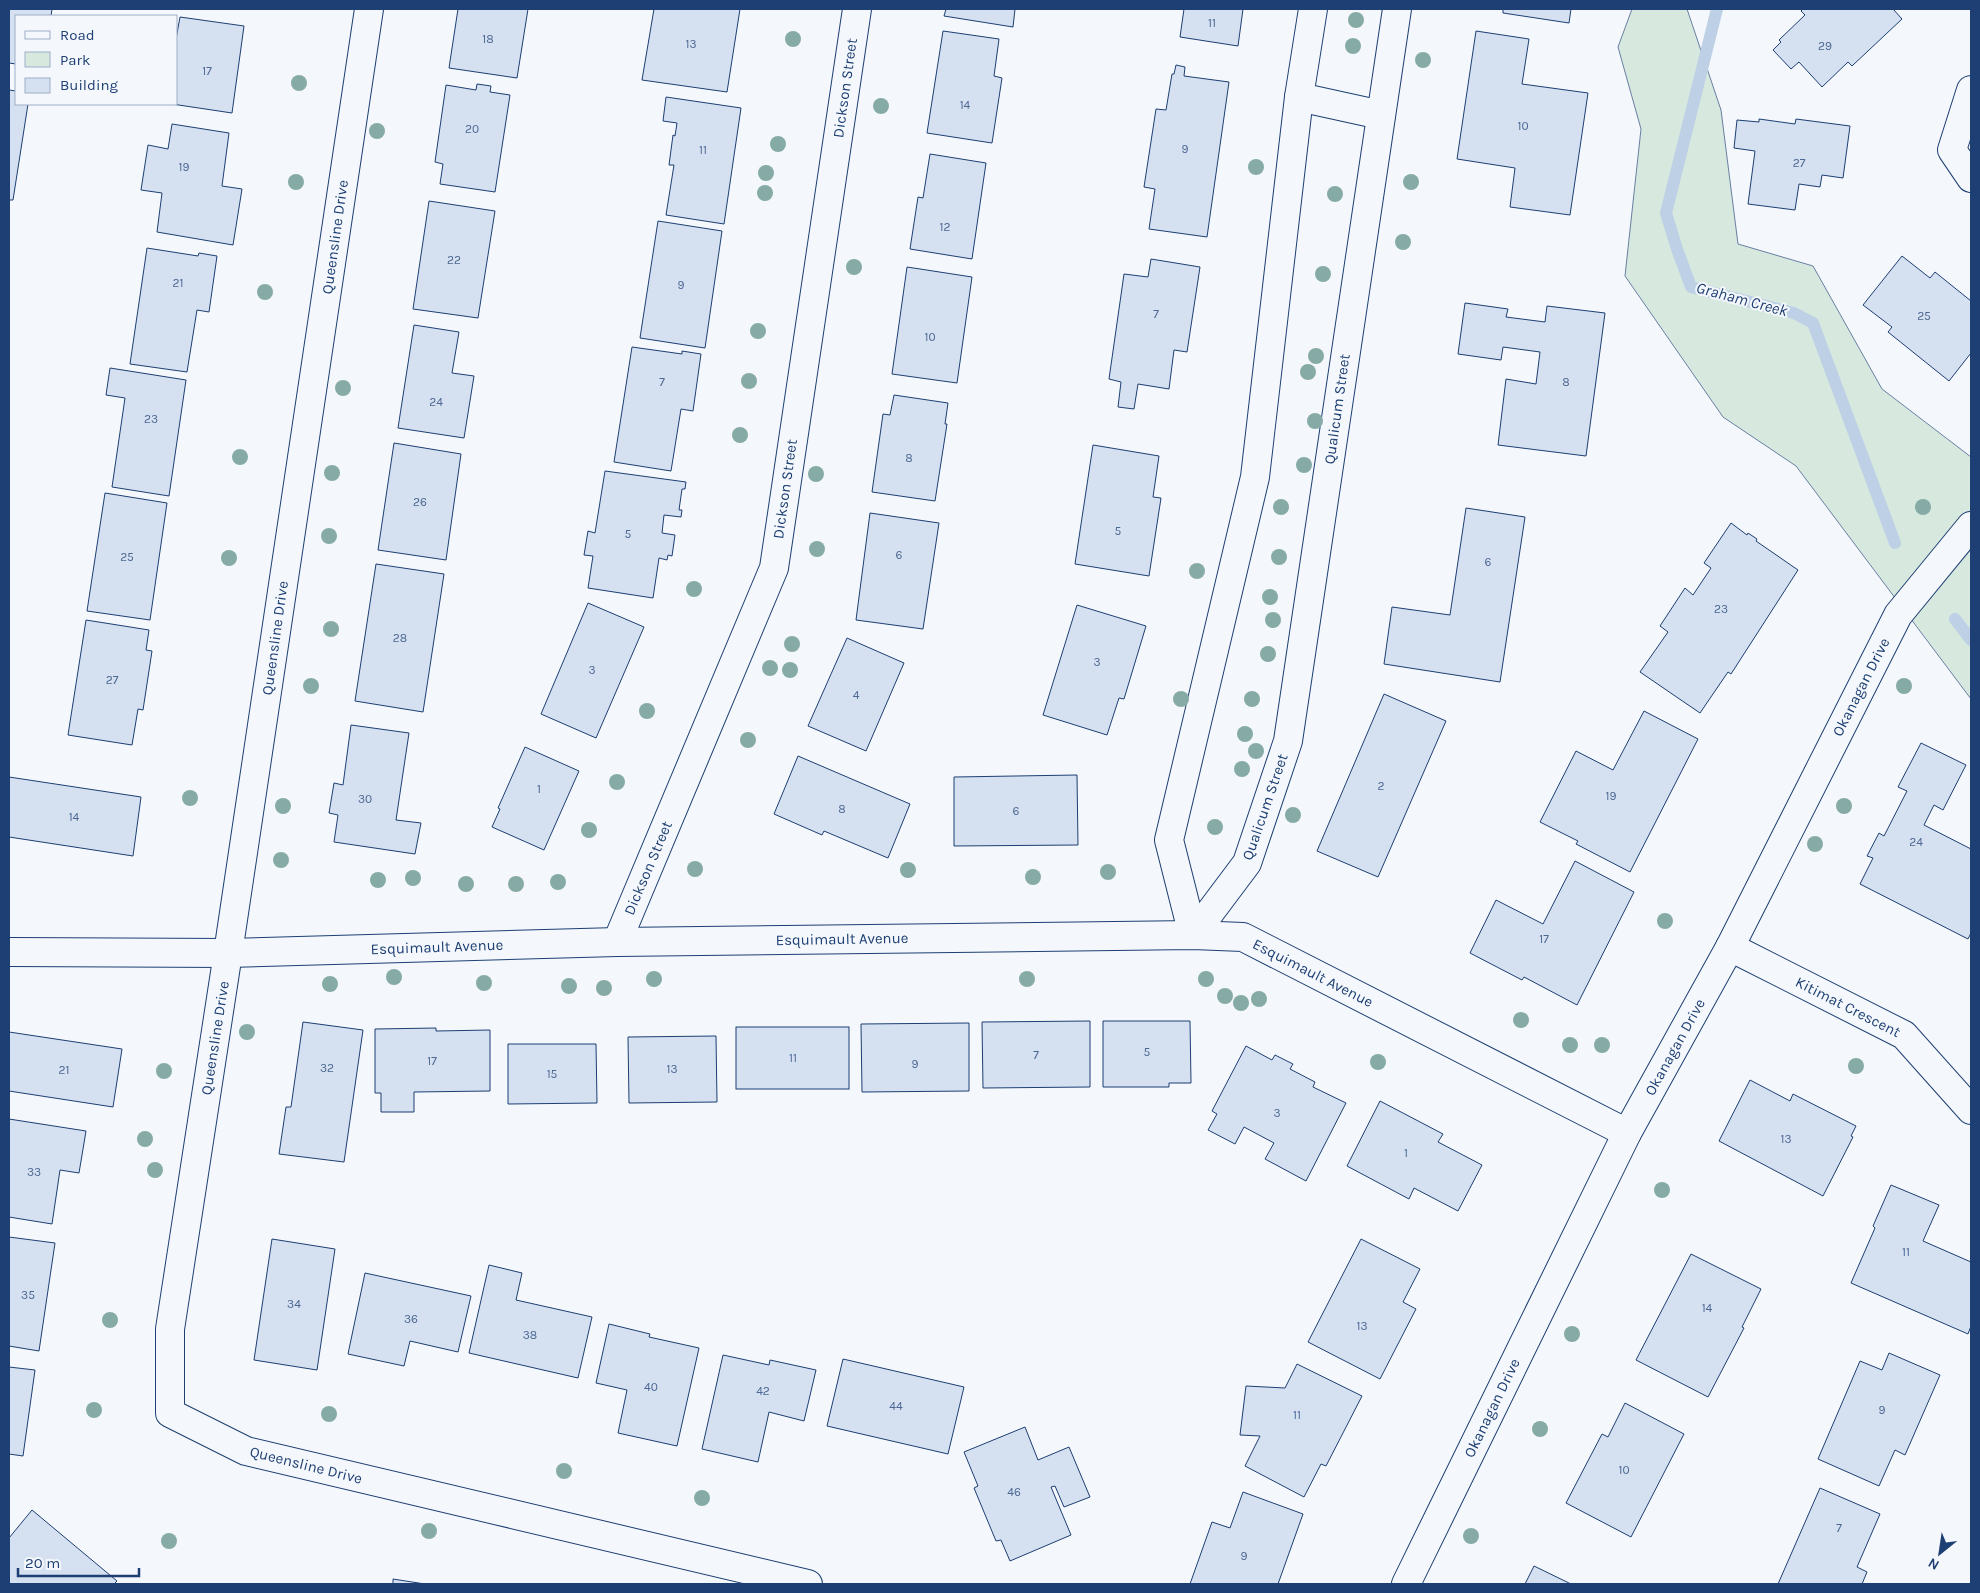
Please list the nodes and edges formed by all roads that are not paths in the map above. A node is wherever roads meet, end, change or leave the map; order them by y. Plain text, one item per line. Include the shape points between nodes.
1 (369, 9) edge
2 (857, 9) edge
3 (1313, 9) edge
4 (1397, 9) edge
5 (1971, 90) edge
6 (1300, 97) junction
7 (1381, 115) junction
8 (1971, 178) edge
9 (1971, 526) edge
10 (1193, 935) junction
11 (617, 942) junction
12 (1730, 947) junction
13 (9, 952) edge
14 (228, 953) junction
15 (1971, 1110) edge
16 (1628, 1133) junction
17 (808, 1584) edge
18 (1406, 1584) edge

1 - 14 street, Queensline Drive
2 - 11 street, Dickson Street via 774,568
3 - 6 street
4 - 7 street, Qualicum Street
5 - 8 street via 1952,150
6 - 7 street
6 - 10 street via 1255,477 1169,840
7 - 10 street, Qualicum Street via 1288,740 1247,863
9 - 12 street, Okanagan Drive via 1898,615
10 - 11 street, Esquimault Avenue
10 - 16 street, Esquimault Avenue via 1243,937
11 - 14 street, Esquimault Avenue
12 - 15 street, Kitimat Crescent via 1904,1035
12 - 16 street, Okanagan Drive
13 - 14 street, Esquimault Avenue
14 - 17 street, Queensline Drive via 170,1329 170,1413 246,1451
16 - 18 street, Okanagan Drive

